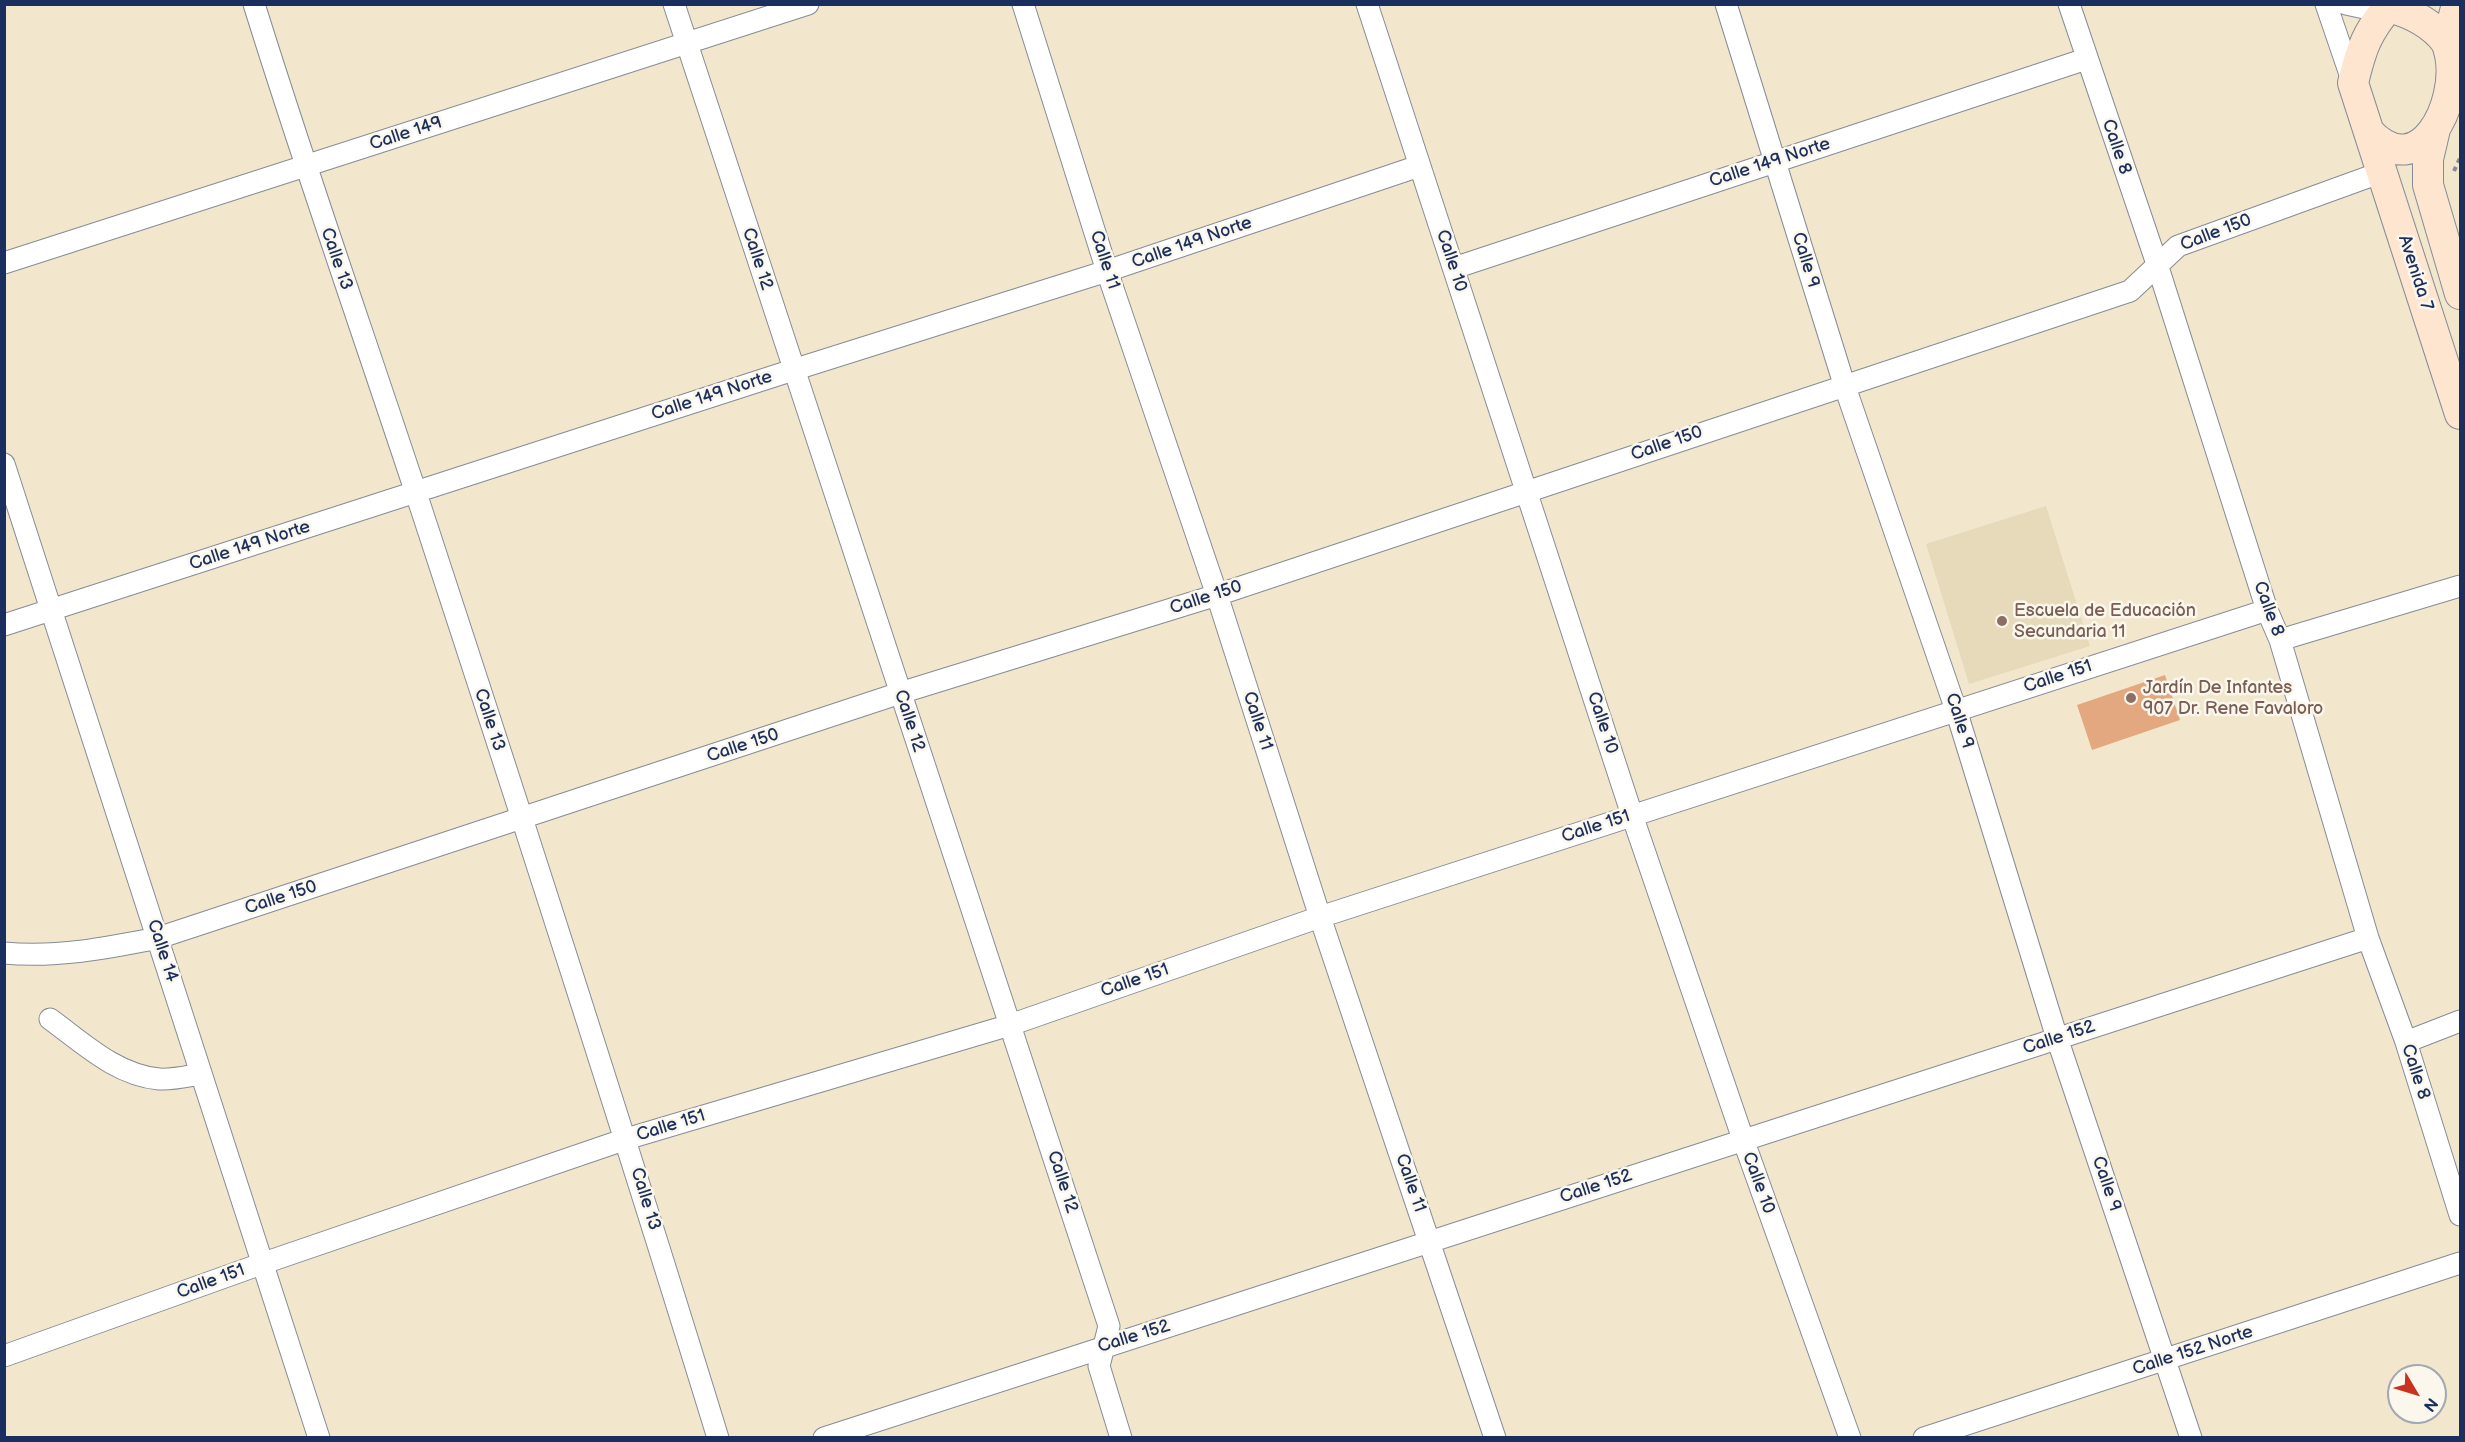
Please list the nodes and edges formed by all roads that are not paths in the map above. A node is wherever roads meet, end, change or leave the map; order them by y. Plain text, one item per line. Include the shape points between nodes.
1 (254, 4) edge
2 (674, 4) edge
3 (808, 4) edge
4 (1023, 4) edge
5 (1367, 4) edge
6 (1726, 4) edge
7 (2069, 4) edge
8 (2326, 4) edge
9 (2346, 4) edge
10 (2457, 4) edge
11 (2388, 8) edge
12 (2447, 43) junction
13 (687, 44) junction
14 (2086, 59) junction
15 (2353, 83) junction
16 (2435, 129) junction
17 (2369, 132) junction
18 (1775, 161) junction
19 (1419, 166) junction
20 (305, 167) junction
21 (2382, 172) junction
22 (4, 263) edge
23 (2157, 264) junction
24 (1454, 268) junction
25 (1107, 271) junction
26 (2460, 294) edge
27 (793, 370) junction
28 (1844, 384) junction
29 (2460, 414) edge
30 (4, 465) edge
31 (415, 492) junction
32 (1525, 492) junction
33 (2460, 586) edge
34 (1217, 595) junction
35 (51, 610) junction
36 (2267, 610) junction
37 (4, 625) edge
38 (2280, 640) junction
39 (900, 693) junction
40 (1956, 710) junction
41 (1632, 815) junction
42 (522, 819) junction
43 (1320, 916) junction
44 (158, 938) junction
45 (2368, 938) junction
46 (4, 953) edge
47 (50, 1019) dead end
48 (2460, 1021) edge
49 (1010, 1025) junction
50 (2057, 1038) junction
51 (2406, 1042) junction
52 (201, 1074) junction
53 (626, 1139) junction
54 (1743, 1140) junction
55 (2460, 1215) edge
56 (1430, 1240) junction
57 (2460, 1263) edge
58 (261, 1264) junction
59 (1105, 1346) junction
60 (4, 1356) edge
61 (2166, 1360) junction
62 (319, 1437) edge
63 (718, 1437) edge
64 (824, 1437) edge
65 (1121, 1437) edge
66 (1495, 1437) edge
67 (1850, 1437) edge
68 (1924, 1437) edge
69 (2191, 1437) edge

1 - 20 street, Calle 13
2 - 13 street, Calle 12
3 - 13 street, Calle 149
4 - 25 street, Calle 11
5 - 19 street, Calle 10
6 - 18 street, Calle 9
7 - 14 street, Calle 8
8 - 15 street
9 - 11 street
10 - 12 main road
11 - 12 main road via 2422,19
11 - 15 main road via 2369,30
12 - 16 main road via 2452,64 2451,92
13 - 20 street, Calle 149
13 - 27 street, Calle 12
14 - 18 street, Calle 149 Norte
14 - 23 street, Calle 8
15 - 17 main road
16 - 17 main road via 2417,146 2406,149 2381,145
16 - 26 main road, Avenida 7 via 2428,159 2428,185
17 - 21 main road, Avenida 7
18 - 24 street, Calle 149 Norte
18 - 28 street, Calle 9
19 - 24 street, Calle 10
19 - 25 street, Calle 149 Norte
20 - 22 street, Calle 149
20 - 31 street, Calle 13
21 - 23 street, Calle 150 via 2178,246
21 - 29 main road, Avenida 7
23 - 28 street, Calle 150 via 2130,291
23 - 36 street, Calle 8
24 - 32 street, Calle 10
25 - 27 street, Calle 149 Norte
25 - 34 street, Calle 11
27 - 31 street, Calle 149 Norte
27 - 39 street, Calle 12
28 - 32 street, Calle 150
28 - 40 street, Calle 9
30 - 35 street, Calle 14
31 - 35 street, Calle 149 Norte
31 - 42 street, Calle 13
32 - 34 street, Calle 150
32 - 41 street, Calle 10
33 - 38 street
34 - 39 street, Calle 150
34 - 43 street, Calle 11
35 - 37 street, Calle 149 Norte
35 - 44 street, Calle 14
36 - 38 street, Calle 8
36 - 40 street, Calle 151
38 - 45 street, Calle 8
39 - 42 street, Calle 150
39 - 49 street, Calle 12
40 - 41 street, Calle 151
40 - 50 street, Calle 9
41 - 43 street, Calle 151
41 - 54 street, Calle 10
42 - 44 street, Calle 150
42 - 53 street, Calle 13
43 - 49 street, Calle 151
43 - 56 street, Calle 11
44 - 46 street, Calle 150 via 87,952
44 - 52 street, Calle 14
45 - 50 street, Calle 152
45 - 51 street, Calle 8
47 - 52 street via 115,1066 140,1076 161,1079
48 - 51 street
49 - 53 street, Calle 151
49 - 59 street, Calle 12 via 1109,1326
50 - 54 street, Calle 152
50 - 61 street, Calle 9
51 - 55 street, Calle 8
52 - 58 street, Calle 14
53 - 58 street, Calle 151
53 - 63 street, Calle 13
54 - 56 street, Calle 152
54 - 67 street, Calle 10
56 - 59 street, Calle 152
56 - 66 street, Calle 11
57 - 61 street, Calle 152 Norte
58 - 60 street, Calle 151
58 - 62 street, Calle 14
59 - 64 street, Calle 152
59 - 65 street, Calle 12 via 1099,1366
61 - 68 street, Calle 152 Norte
61 - 69 street, Calle 9

